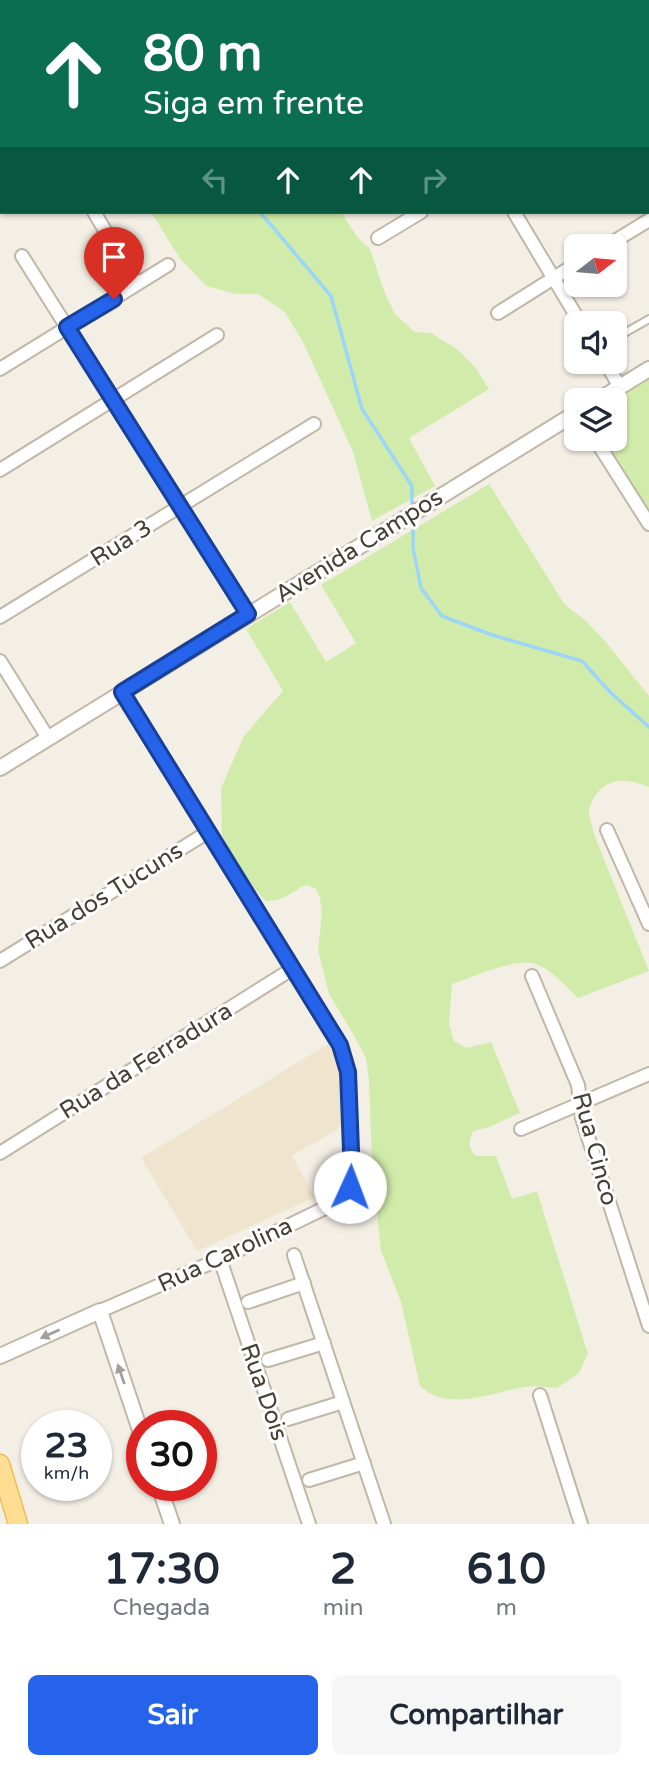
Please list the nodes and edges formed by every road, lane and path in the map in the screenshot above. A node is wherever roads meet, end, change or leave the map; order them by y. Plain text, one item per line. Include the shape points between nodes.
1 (95, 214) edge
2 (418, 214) edge
3 (515, 214) edge
4 (649, 220) edge
5 (626, 234) edge
6 (378, 237) dead end
7 (22, 256) dead end
8 (168, 265) dead end
9 (564, 271) edge
10 (553, 278) junction
11 (137, 284) junction
12 (573, 311) edge
13 (498, 313) dead end
14 (649, 319) edge
15 (67, 327) junction
16 (627, 332) edge
17 (217, 335) dead end
18 (0, 369) edge
19 (649, 369) edge
20 (612, 374) edge
21 (620, 387) joint
22 (113, 400) junction
23 (564, 420) edge
24 (314, 424) dead end
25 (603, 451) edge
26 (0, 470) edge
27 (180, 506) junction
28 (649, 524) edge
29 (248, 614) junction
30 (0, 617) edge
31 (0, 661) edge
32 (122, 692) junction
33 (48, 738) junction
34 (0, 768) edge
35 (607, 830) dead end
36 (208, 832) junction
37 (649, 923) edge
38 (0, 961) edge
39 (292, 969) junction
40 (532, 976) dead end
41 (649, 1074) edge
42 (580, 1104) junction
43 (521, 1129) dead end
44 (0, 1153) edge
45 (294, 1255) dead end
46 (220, 1259) junction
47 (304, 1283) junction
48 (248, 1302) dead end
49 (100, 1311) junction
50 (649, 1326) edge
51 (324, 1343) junction
52 (0, 1356) edge
53 (268, 1360) dead end
54 (540, 1395) dead end
55 (343, 1402) junction
56 (133, 1410) edge
57 (288, 1419) dead end
58 (364, 1463) junction
59 (0, 1464) edge
60 (309, 1480) dead end
61 (164, 1501) edge
62 (18, 1524) edge
63 (172, 1524) edge
64 (309, 1524) edge
65 (384, 1524) edge
66 (581, 1524) edge

1 - 11 street
2 - 6 street
3 - 10 street
4 - 5 street
7 - 15 street
8 - 11 street
9 - 10 street
10 - 12 street
10 - 13 street
11 - 15 street
14 - 16 lane
15 - 18 street
15 - 22 street
17 - 22 street
19 - 21 street
20 - 21 street
22 - 26 street
22 - 27 street
23 - 29 street, Avenida Campos
24 - 27 street, Rua 3
25 - 28 street
27 - 29 street
27 - 30 street, Rua 3
29 - 32 street, Avenida Campos
31 - 33 street
32 - 33 street, Avenida Campos
32 - 36 street, Rua Carolina
33 - 34 street, Avenida Campos
35 - 37 street
36 - 38 street, Rua dos Tucuns
36 - 39 street, Rua Carolina
39 - 44 street, Rua da Ferradura
39 - 46 street, Rua Carolina via 340,1045 348,1072 352,1177 345,1196 329,1206
40 - 42 street, Rua Cinco via 578,1085
41 - 42 street
42 - 43 street
42 - 50 street, Rua Cinco
45 - 47 street
46 - 49 street, Rua Carolina
46 - 64 street, Rua Dois
47 - 48 street
47 - 51 street
49 -> 52 street, Rua Carolina
56 -> 49 street
51 - 53 street
51 - 55 street
54 - 66 street
55 - 57 street
55 - 58 street
58 - 60 street
58 - 65 street
59 - 62 main road
61 - 63 street

